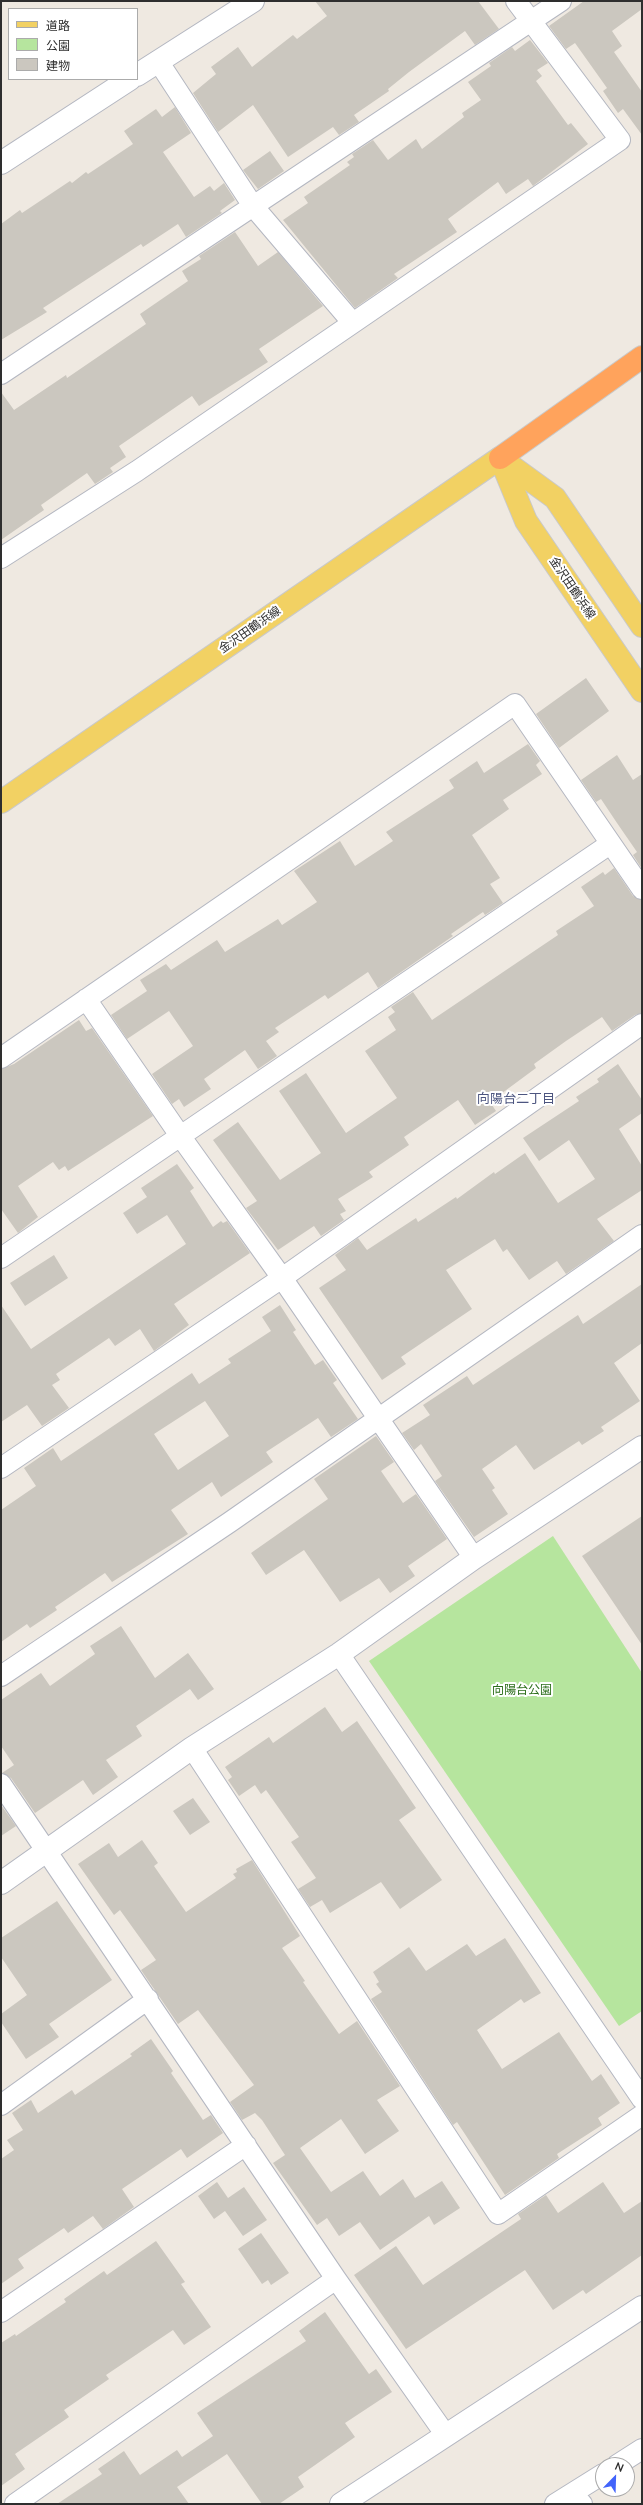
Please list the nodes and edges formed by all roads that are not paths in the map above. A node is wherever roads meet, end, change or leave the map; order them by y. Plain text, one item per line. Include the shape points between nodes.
1 (253, 1) edge
2 (516, 1) edge
3 (561, 1) edge
4 (532, 22) junction
5 (158, 61) junction
6 (138, 73) edge
7 (128, 80) edge
8 (1, 163) edge
9 (253, 206) junction
10 (352, 322) junction
11 (642, 357) edge
12 (1, 374) edge
13 (500, 458) junction
14 (1, 558) edge
15 (642, 626) edge
16 (642, 691) edge
17 (1, 802) edge
18 (610, 844) junction
19 (642, 889) edge
20 (86, 999) junction
21 (642, 1024) edge
22 (1, 1058) edge
23 (181, 1137) junction
24 (642, 1235) edge
25 (1, 1258) edge
26 (282, 1278) junction
27 (379, 1418) junction
28 (642, 1447) edge
29 (1, 1468) edge
30 (474, 1558) junction
31 (339, 1654) junction
32 (1, 1676) edge
33 (192, 1748) junction
34 (1, 1784) edge
35 (47, 1851) junction
36 (1, 1883) edge
37 (148, 1999) junction
38 (642, 2098) edge
39 (1, 2105) edge
40 (642, 2115) edge
41 (246, 2145) junction
42 (336, 2279) junction
43 (642, 2306) edge
44 (1, 2312) edge
45 (446, 2434) junction
46 (642, 2449) edge
47 (630, 2457) edge
48 (595, 2480) edge
49 (569, 2501) edge
50 (14, 2504) edge
51 (341, 2504) edge

1 - 5 street
2 - 4 street
3 - 4 street
4 - 9 street
4 - 10 street via 620,140
5 - 6 street
5 - 9 street
7 - 8 street
9 - 10 street
9 - 12 street
10 - 14 street via 136,471
11 - 13 highway
13 - 15 main road via 555,498
13 - 16 main road, 金沢田鶴浜線 via 526,521
13 - 17 main road, 金沢田鶴浜線
18 - 19 street
18 - 20 street via 515,704
18 - 23 street
20 - 22 street
20 - 23 street
21 - 26 street
23 - 25 street
23 - 26 street
24 - 27 street
26 - 27 street
26 - 29 street
27 - 30 street
27 - 32 street
28 - 30 street
30 - 31 street
31 - 33 street
31 - 38 street
33 - 35 street
33 - 40 street via 498,2214
34 - 35 street
35 - 36 street
35 - 37 street
37 - 39 street
37 - 41 street
41 - 42 street
41 - 44 street
42 - 45 street
42 - 50 street
43 - 45 street
45 - 51 street
46 - 47 street
48 - 49 street

